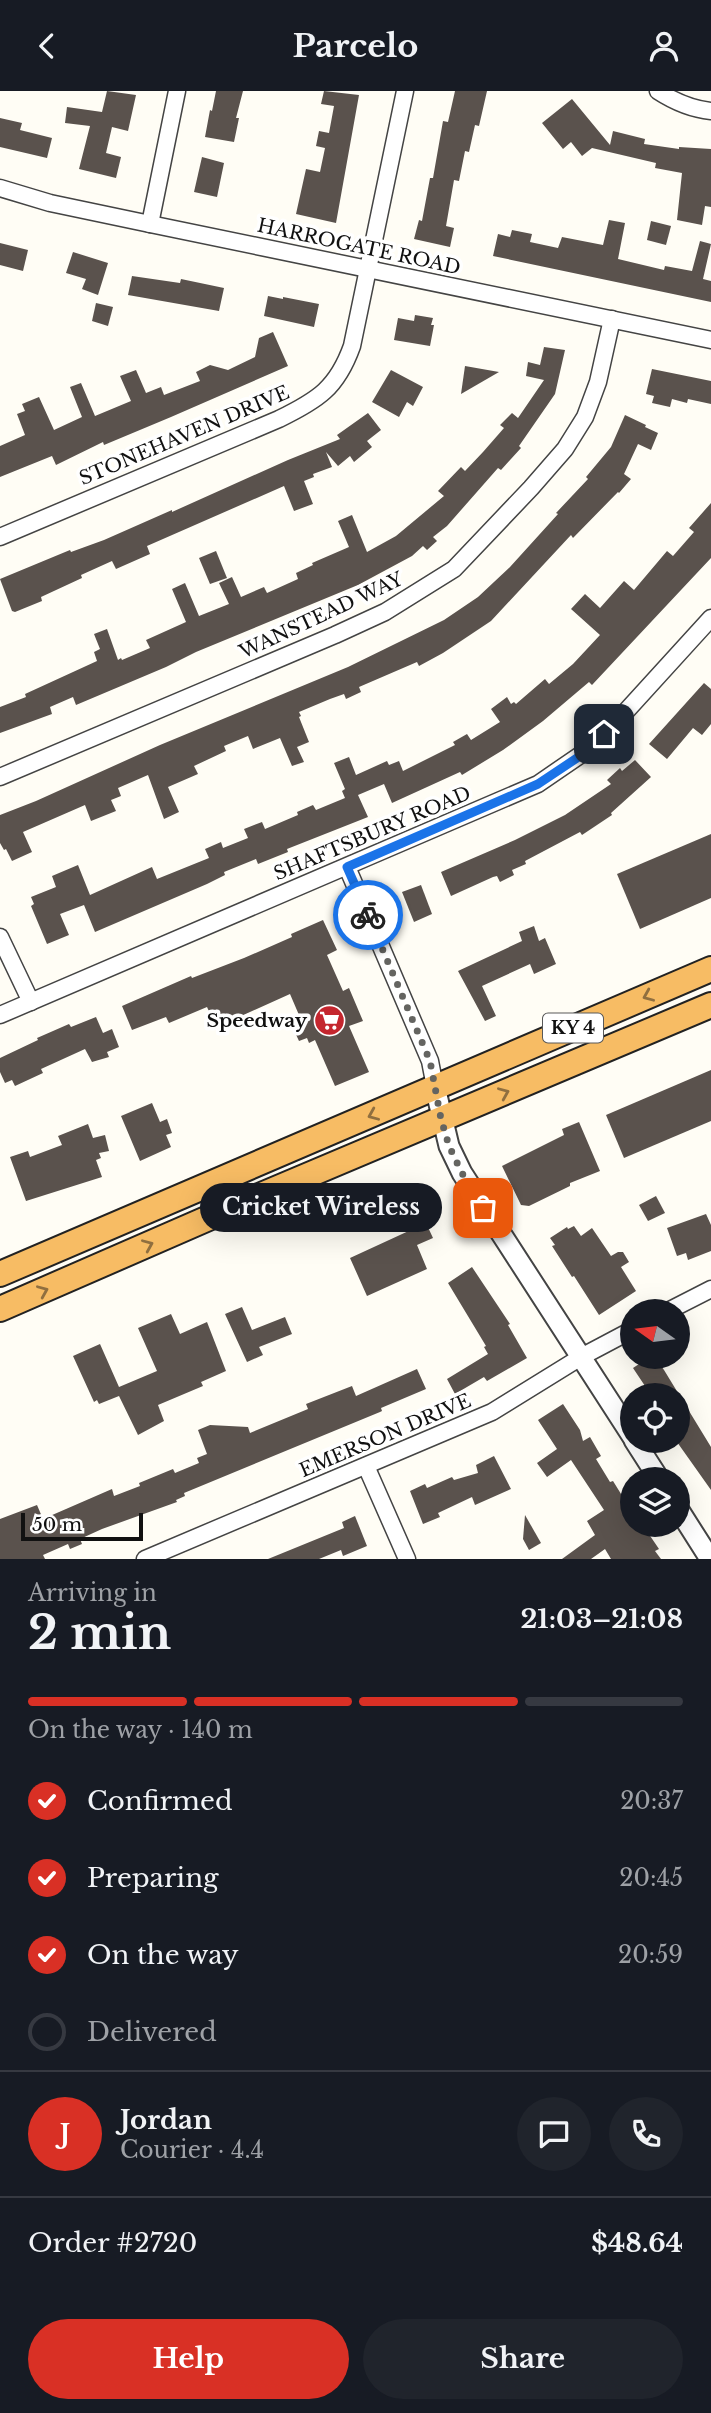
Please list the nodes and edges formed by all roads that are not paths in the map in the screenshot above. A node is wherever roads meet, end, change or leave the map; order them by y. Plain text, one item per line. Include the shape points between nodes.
1 (177, 91) edge
2 (405, 91) edge
3 (658, 91) edge
4 (711, 111) edge
5 (0, 188) edge
6 (150, 224) junction
7 (369, 269) junction
8 (612, 319) junction
9 (711, 340) edge
10 (0, 537) edge
11 (711, 618) edge
12 (0, 777) edge
13 (347, 867) junction
14 (0, 937) edge
15 (711, 969) edge
16 (31, 1002) junction
17 (711, 1005) edge
18 (0, 1015) edge
19 (435, 1087) junction
20 (441, 1119) junction
21 (0, 1274) edge
22 (711, 1289) edge
23 (690, 1300) edge
24 (0, 1309) edge
25 (620, 1336) edge
26 (581, 1357) junction
27 (620, 1418) edge
28 (366, 1466) junction
29 (690, 1527) edge
30 (145, 1559) edge
31 (407, 1559) edge
32 (710, 1559) edge

1 - 6 street
2 - 7 street, STONEHAVEN DRIVE
3 - 4 street via 684,105
5 - 6 street, HARROGATE ROAD
6 - 7 street, HARROGATE ROAD
7 - 8 street, HARROGATE ROAD
7 - 10 street, STONEHAVEN DRIVE via 344,367 309,404
8 - 9 street, HARROGATE ROAD
8 - 12 street, WANSTEAD WAY via 586,417 540,479 454,569 335,635
11 - 13 street, SHAFTSBURY ROAD via 619,719 566,767 538,784
13 - 16 street, SHAFTSBURY ROAD
13 - 19 street via 430,1061
14 - 16 street
15 -> 19 highway, KY 4
16 - 18 street, SHAFTSBURY ROAD
20 -> 17 highway, KY 4
19 - 20 street
19 -> 21 highway, KY 4
24 -> 20 highway, KY 4
20 - 26 street via 468,1184
22 - 23 street
25 - 26 street, EMERSON DRIVE
26 - 27 street
26 - 28 street, EMERSON DRIVE via 492,1412
28 - 30 street, EMERSON DRIVE
28 - 31 street
29 - 32 street

